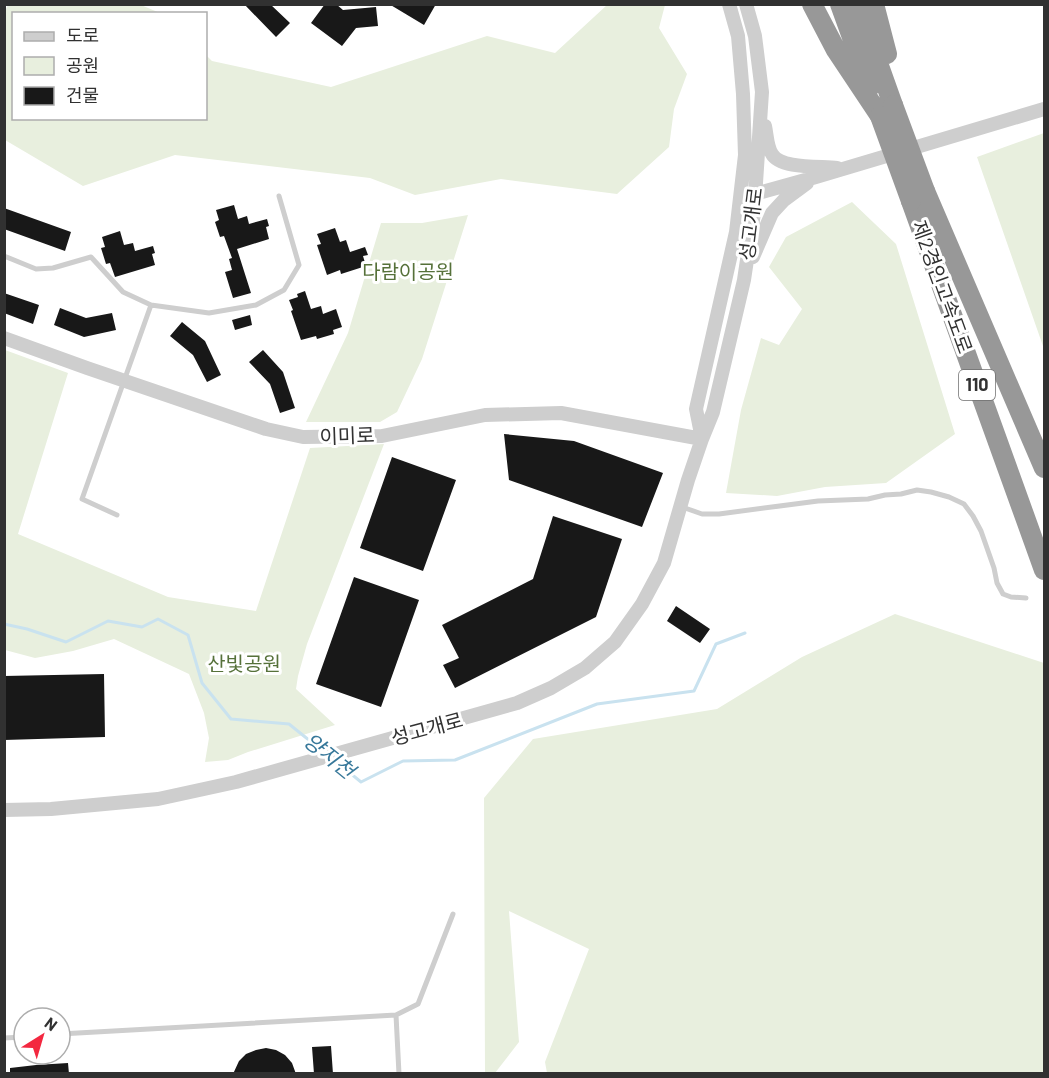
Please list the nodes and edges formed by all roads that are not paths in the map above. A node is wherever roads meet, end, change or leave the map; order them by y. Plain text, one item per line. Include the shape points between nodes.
1 (729, 4) edge
2 (746, 4) edge
3 (812, 4) edge
4 (840, 4) edge
5 (857, 4) edge
6 (874, 4) edge
7 (1044, 109) edge
8 (761, 110) junction
9 (886, 110) junction
10 (845, 168) junction
11 (816, 177) junction
12 (755, 194) junction
13 (279, 196) dead end
14 (918, 196) junction
15 (740, 198) junction
16 (4, 256) edge
17 (744, 279) junction
18 (151, 305) junction
19 (4, 339) edge
20 (123, 381) junction
21 (702, 439) junction
22 (1044, 468) edge
23 (680, 507) junction
24 (117, 515) dead end
25 (1044, 570) edge
26 (1026, 598) dead end
27 (4, 810) edge
28 (453, 914) dead end
29 (396, 1015) junction
30 (72, 1033) edge
31 (399, 1074) edge

1 - 15 street, 성고개로 via 738,36 743,94 745,154
2 - 8 street, 성고개로 via 755,36
3 - 9 highway via 836,50
4 - 9 highway, 제2경인고속도로 / 110
5 - 9 highway, 제2경인고속도로 / 110
6 - 9 highway via 887,54
7 - 10 street
8 - 10 street via 770,151 777,160 793,165
8 - 12 street, 성고개로
9 - 14 highway, 제2경인고속도로 / 110, bridge
10 - 11 street
11 - 12 street
11 - 17 street via 772,213
12 - 15 street
12 - 17 street, 성고개로
13 - 18 lane via 299,265 284,290 256,305 209,313
14 - 22 highway, 제2경인고속도로 / 110
14 - 25 highway, 제2경인고속도로 / 110
15 - 21 street, 성고개로 via 736,232 696,409
16 - 18 lane via 36,269 91,257 123,292
17 - 21 street, 성고개로
18 - 20 lane
19 - 20 street, 이미로
20 - 21 street, 이미로 via 266,429 303,437 382,436 485,415 561,413
20 - 24 lane via 82,499
21 - 23 street, 성고개로
23 - 26 lane via 702,514 719,514 818,501 868,499 917,490 931,492 963,504 981,531 1003,594
23 - 27 street, 성고개로 via 663,563 642,604 615,642 585,668 552,688 517,703 236,782 158,799
28 - 29 lane via 418,1004
29 - 30 lane
29 - 31 lane

